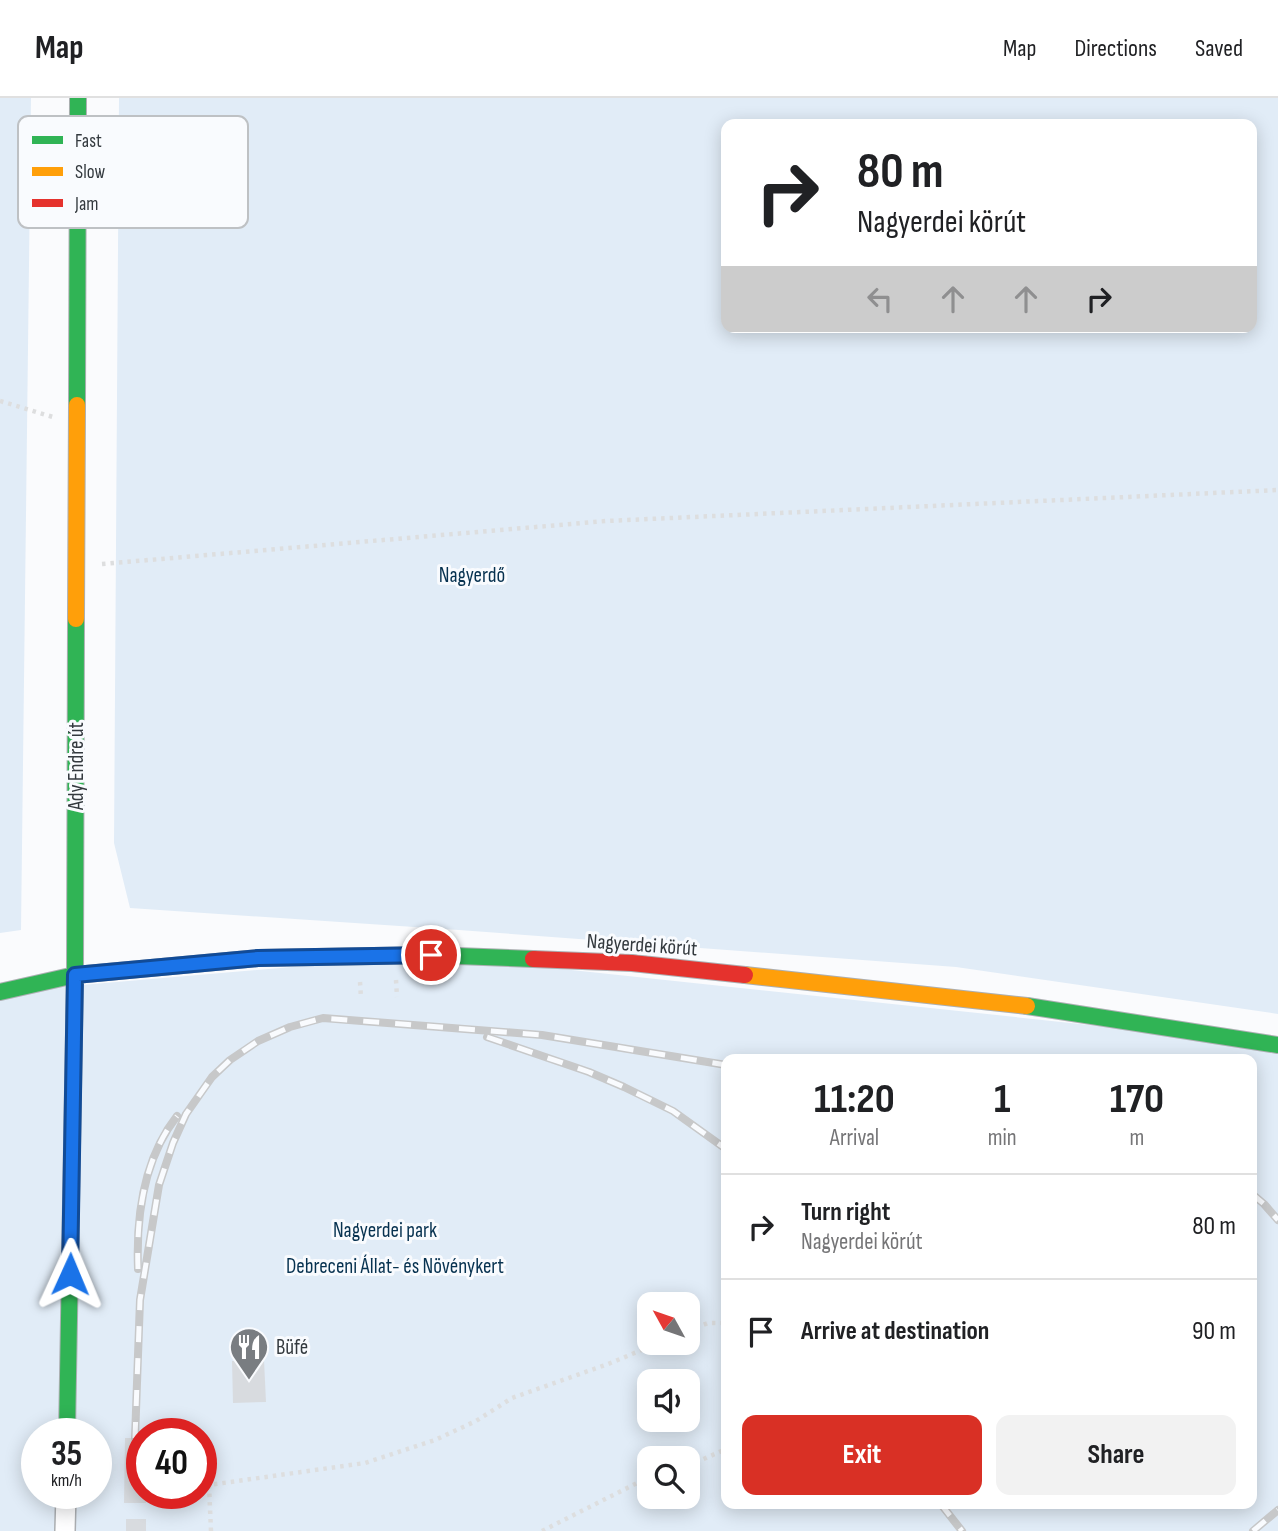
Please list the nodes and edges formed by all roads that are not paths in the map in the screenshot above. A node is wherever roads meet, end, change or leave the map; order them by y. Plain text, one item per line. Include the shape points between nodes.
1 (78, 98) edge
2 (78, 116) edge
3 (78, 228) edge
4 (75, 975) junction
5 (0, 992) edge
6 (1278, 1045) edge
7 (67, 1418) edge
8 (66, 1509) edge
9 (65, 1531) edge

1 - 2 street, Ady Endre út
3 - 4 street, Ady Endre út
4 - 5 street, Nagyerdei körút
4 - 6 street, Nagyerdei körút via 258,958 431,955 632,963 1019,1005
4 - 7 street, Ady Endre út
8 - 9 street

